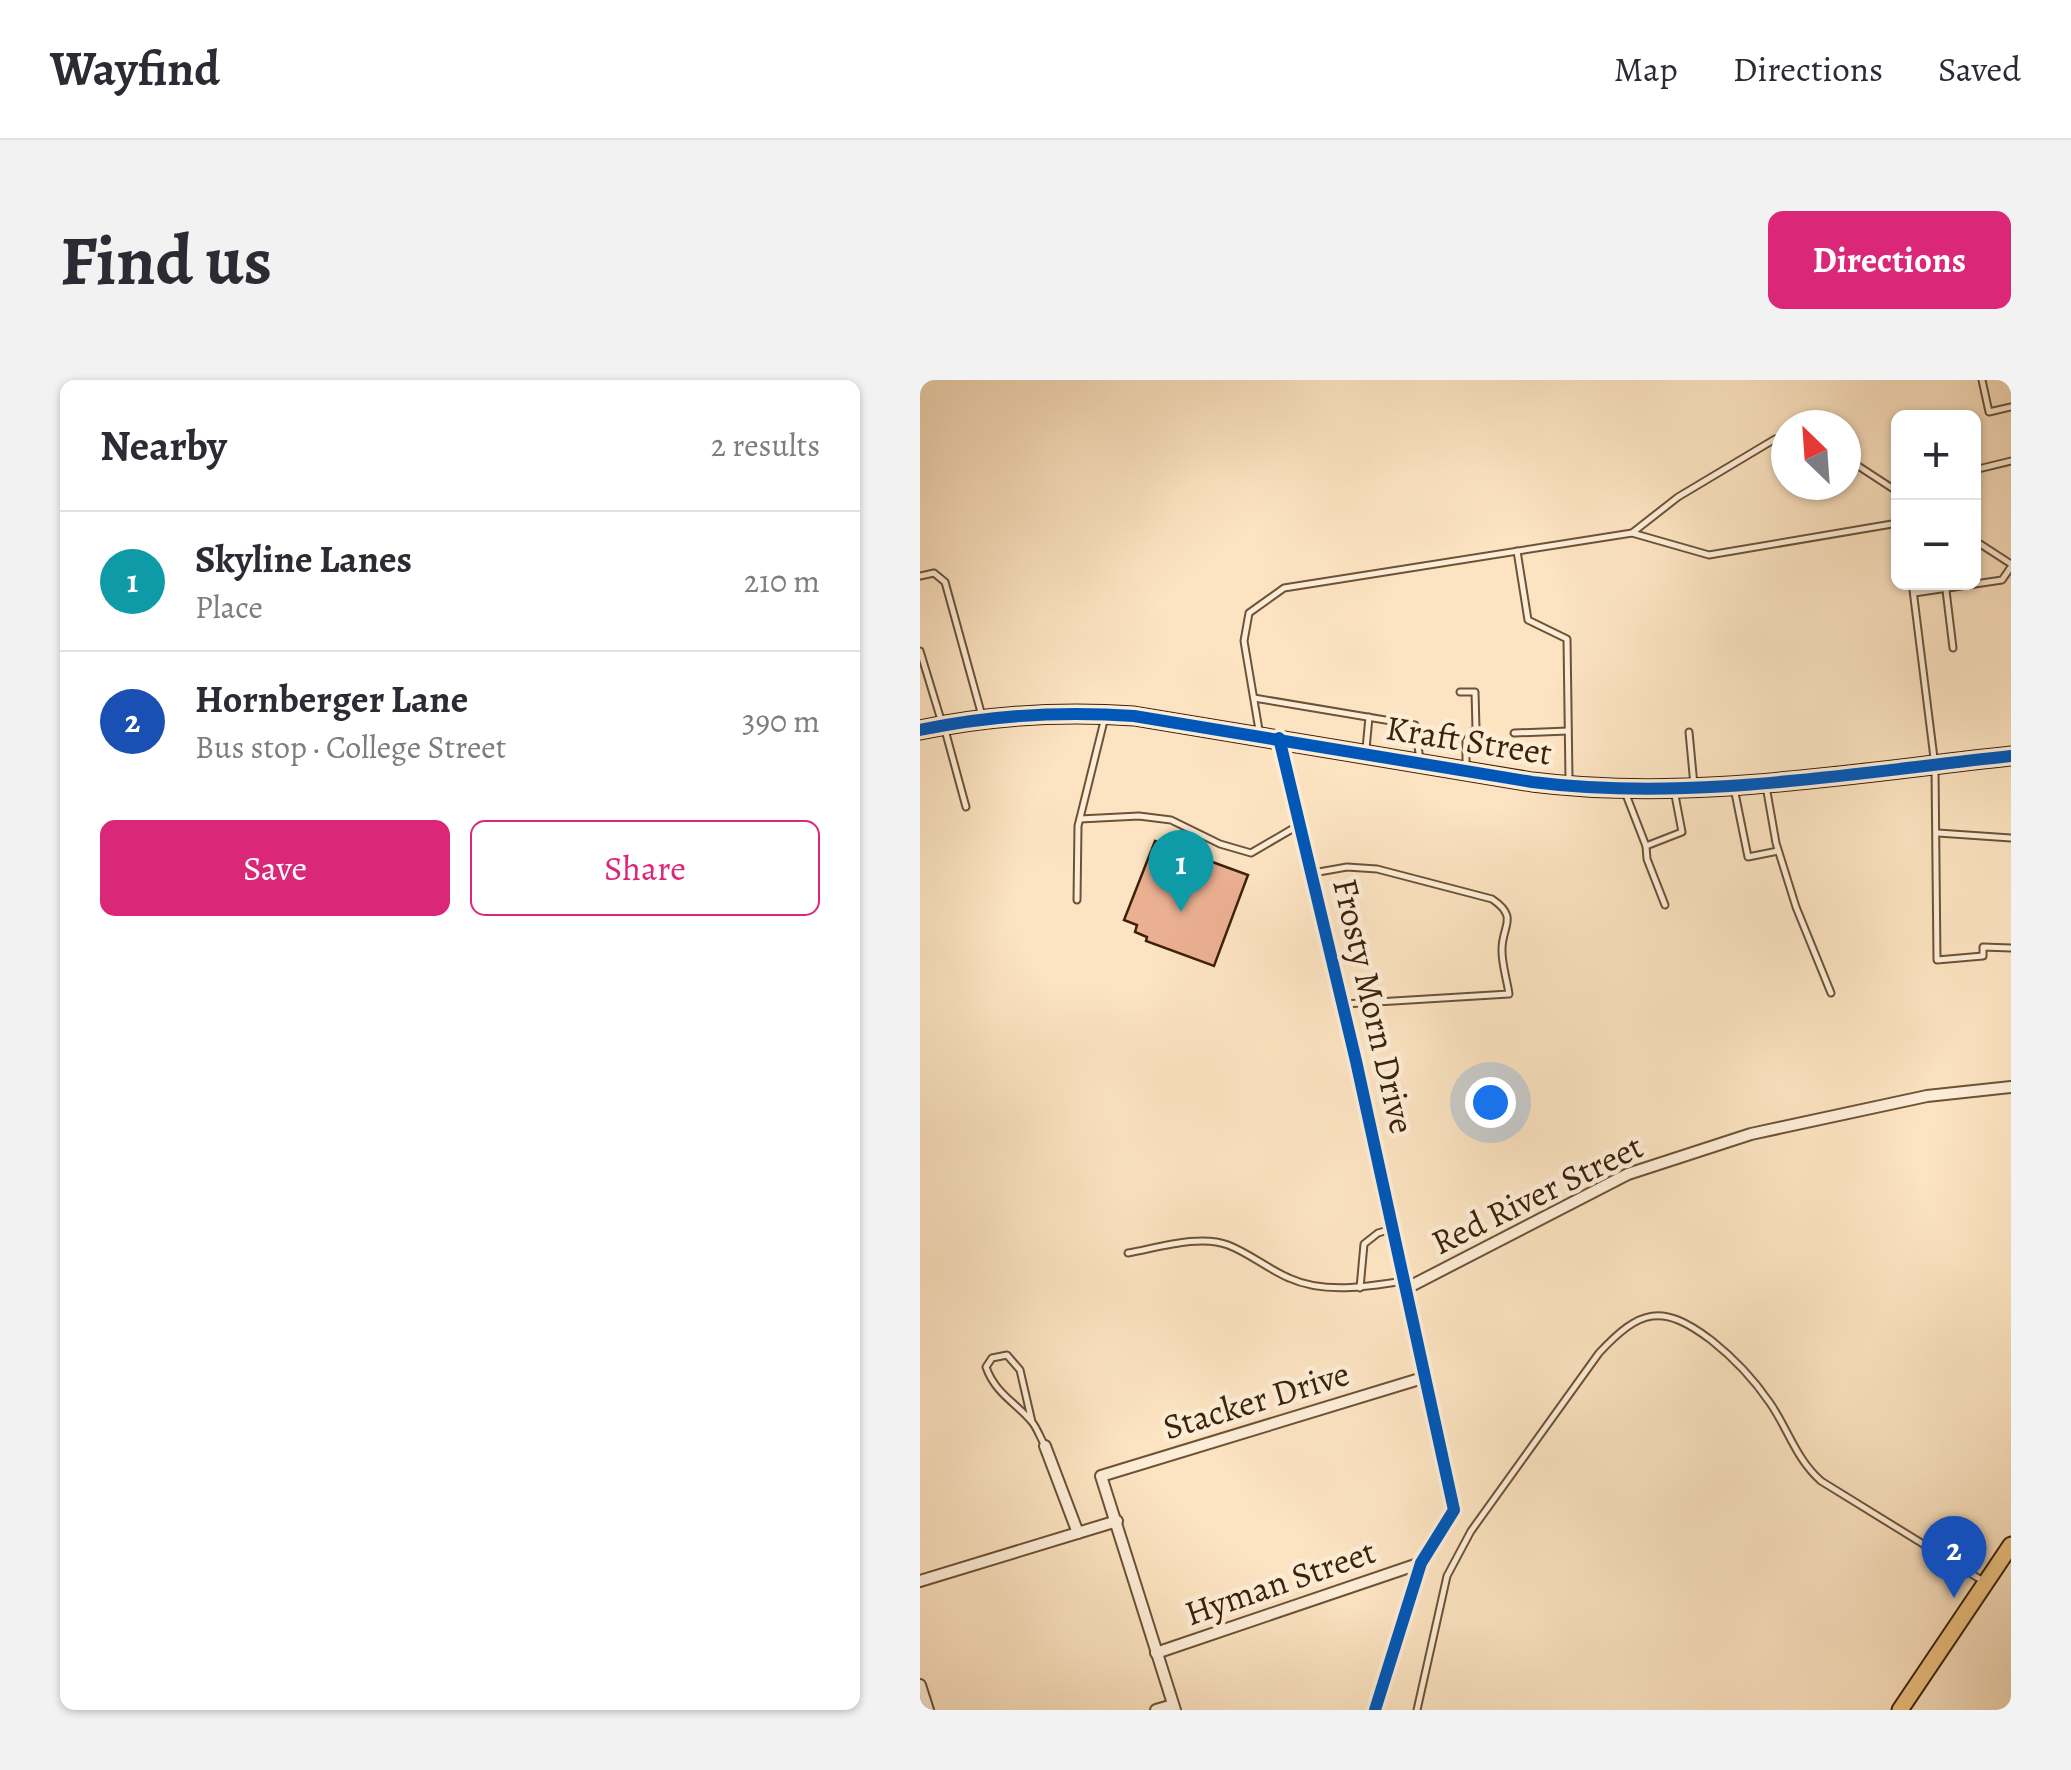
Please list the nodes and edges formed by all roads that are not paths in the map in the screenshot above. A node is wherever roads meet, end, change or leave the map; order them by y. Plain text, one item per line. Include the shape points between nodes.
1 (1982, 380) edge
2 (2011, 407) edge
3 (1771, 440) edge
4 (2011, 461) edge
5 (1861, 468) edge
6 (1981, 468) edge
7 (1891, 487) edge
8 (1891, 524) edge
9 (1632, 532) junction
10 (1981, 545) edge
11 (1517, 551) junction
12 (2011, 566) edge
13 (920, 576) edge
14 (1981, 582) edge
15 (1913, 590) edge
16 (1927, 590) edge
17 (1945, 590) edge
18 (1914, 593) junction
19 (1952, 648) dead end
20 (920, 651) edge
21 (1460, 692) dead end
22 (1254, 698) junction
23 (1106, 714) junction
24 (1369, 718) junction
25 (984, 719) junction
26 (943, 726) junction
27 (920, 730) edge
28 (1568, 731) junction
29 (1514, 732) dead end
30 (1690, 732) dead end
31 (1259, 734) junction
32 (1279, 738) junction
33 (1365, 754) junction
34 (2011, 756) edge
35 (1420, 763) junction
36 (1935, 764) junction
37 (1466, 771) junction
38 (1766, 783) junction
39 (1569, 786) junction
40 (1734, 786) junction
41 (1694, 788) junction
42 (1674, 789) junction
43 (1624, 790) junction
44 (966, 808) dead end
45 (1080, 819) junction
46 (1302, 824) junction
47 (1938, 834) junction
48 (2011, 838) edge
49 (1646, 846) junction
50 (1778, 851) junction
51 (1313, 873) junction
52 (1076, 900) dead end
53 (1665, 905) dead end
54 (2011, 948) edge
55 (1831, 994) dead end
56 (1343, 1004) junction
57 (2011, 1088) edge
58 (1392, 1230) junction
59 (1128, 1253) dead end
60 (1404, 1285) junction
61 (1360, 1288) junction
62 (1426, 1377) junction
63 (1032, 1422) junction
64 (1046, 1446) joint
65 (1116, 1521) junction
66 (1078, 1533) junction
67 (2011, 1545) edge
68 (1421, 1563) junction
69 (920, 1581) edge
70 (1986, 1583) junction
71 (1156, 1653) junction
72 (920, 1685) edge
73 (1174, 1707) edge
74 (928, 1710) edge
75 (1156, 1710) edge
76 (1374, 1710) edge
77 (1416, 1710) edge
78 (1900, 1710) edge

1 - 2 lane via 1988,412
3 - 9 lane
4 - 6 lane
5 - 7 lane
8 - 9 lane via 1709,555
9 - 11 lane
10 - 12 lane
11 - 22 lane via 1284,588 1248,613 1244,641
11 - 28 lane via 1528,620 1567,639
12 - 14 lane via 2002,580
13 - 25 lane via 934,573 945,582
15 - 18 lane
16 - 18 lane
17 - 19 lane
18 - 36 lane
20 - 26 lane
21 - 37 lane via 1474,692 1476,728 1466,741
22 - 24 lane
22 - 31 lane
23 - 25 highway, Kraft Street
23 - 31 highway, Kraft Street
23 - 45 lane
24 - 33 lane
24 - 35 lane via 1416,725
25 - 26 highway, Kraft Street
26 - 27 highway, Kraft Street
26 - 44 lane
28 - 29 lane
28 - 39 lane
30 - 41 lane
31 - 32 highway, Kraft Street
32 - 33 highway, Kraft Street
32 - 46 street, Frosty Morn Drive
33 - 35 highway, Kraft Street
34 - 36 highway, Kraft Street
35 - 37 highway, Kraft Street
36 - 38 highway, Kraft Street
36 - 47 lane
37 - 39 highway, Kraft Street
38 - 40 highway, Kraft Street
38 - 50 lane
39 - 43 highway, Kraft Street
40 - 41 highway, Kraft Street
40 - 50 lane via 1748,857
41 - 42 highway, Kraft Street
42 - 43 highway, Kraft Street
42 - 49 lane via 1682,832
43 - 49 lane
45 - 46 lane via 1171,820 1250,853
45 - 52 lane
46 - 51 street, Frosty Morn Drive
47 - 48 lane
47 - 54 lane via 1937,960 1983,956 1984,947
49 - 53 lane
50 - 55 lane
51 - 56 street, Frosty Morn Drive
51 - 56 lane via 1377,869 1492,899 1508,916 1501,948 1509,994
56 - 58 street, Frosty Morn Drive
57 - 60 street, Red River Street via 1927,1096 1698,1151 1628,1174
58 - 60 street, Frosty Morn Drive
58 - 61 lane via 1364,1244
59 - 61 lane via 1228,1244 1293,1280
60 - 61 lane
60 - 62 street, Red River Street
62 - 65 street, Stacker Drive via 1101,1476
62 - 68 street, Red River Street via 1454,1510
63 - 63 lane via 990,1380 986,1367 992,1358 1007,1355 1020,1370
63 - 64 lane
64 - 66 street
65 - 66 street
65 - 71 street
66 - 69 street
67 - 70 main road
68 - 71 street, Hyman Street
68 - 76 street, Red River Street
70 - 77 lane via 1821,1481 1739,1362 1676,1316 1658,1314 1599,1353 1472,1532 1446,1576
70 - 78 main road
71 - 73 street
72 - 74 street
73 - 75 street

